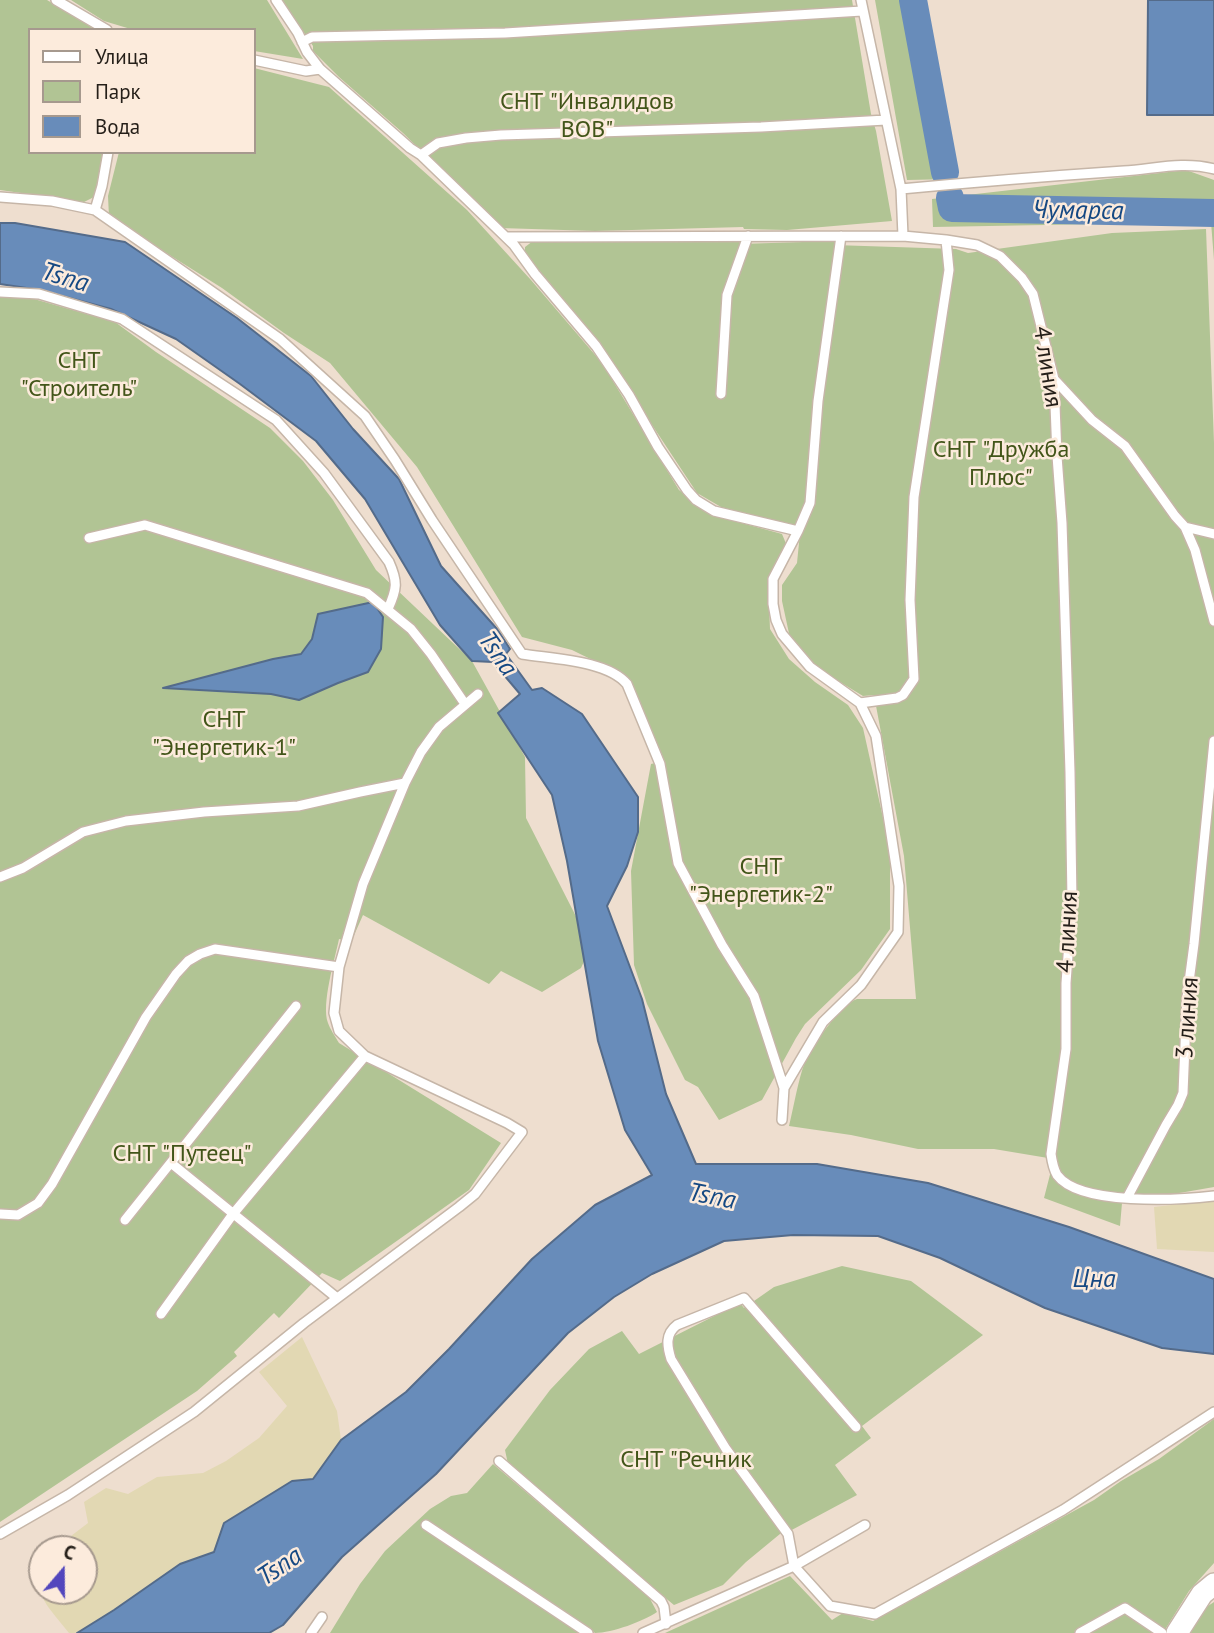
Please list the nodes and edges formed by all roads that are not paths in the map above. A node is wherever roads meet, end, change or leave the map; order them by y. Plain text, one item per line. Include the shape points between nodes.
1 (56, 0) edge
2 (275, 0) edge
3 (861, 0) edge
4 (862, 11) junction
5 (104, 28) edge
6 (302, 42) junction
7 (256, 60) edge
8 (320, 69) junction
9 (886, 120) junction
10 (108, 154) edge
11 (421, 155) junction
12 (1214, 169) edge
13 (901, 189) junction
14 (0, 197) edge
15 (95, 211) junction
16 (748, 236) junction
17 (841, 236) junction
18 (903, 236) junction
19 (506, 237) junction
20 (946, 240) junction
21 (0, 292) edge
22 (1054, 379) junction
23 (721, 394) dead end
24 (1185, 527) junction
25 (798, 531) junction
26 (1214, 534) edge
27 (89, 538) dead end
28 (388, 609) junction
29 (1214, 621) edge
30 (478, 694) dead end
31 (860, 703) junction
32 (465, 704) junction
33 (1214, 741) edge
34 (405, 783) junction
35 (0, 877) edge
36 (339, 967) junction
37 (296, 1006) dead end
38 (365, 1056) junction
39 (784, 1088) junction
40 (782, 1120) dead end
41 (171, 1163) junction
42 (1214, 1196) edge
43 (1127, 1198) junction
44 (0, 1214) edge
45 (233, 1214) junction
46 (125, 1220) dead end
47 (337, 1298) junction
48 (161, 1314) dead end
49 (1214, 1412) edge
50 (856, 1427) dead end
51 (499, 1461) dead end
52 (426, 1525) dead end
53 (865, 1525) dead end
54 (0, 1534) edge
55 (794, 1566) junction
56 (1214, 1584) edge
57 (322, 1617) dead end
58 (666, 1624) junction
59 (312, 1633) edge
60 (588, 1633) edge
61 (643, 1633) edge
62 (1080, 1633) edge
63 (1161, 1633) edge
64 (1177, 1633) edge

1 - 5 lane
2 - 6 lane
3 - 4 lane
4 - 6 lane via 505,33 312,37
4 - 9 lane
6 - 8 lane
7 - 8 lane via 306,71
8 - 11 lane
9 - 11 lane via 501,135 438,143
9 - 13 lane
10 - 15 lane
11 - 19 lane
12 - 13 lane via 1170,165
13 - 18 lane
14 - 15 lane via 52,201
15 - 39 lane via 280,339 365,416 522,654 597,666 614,672 627,684 660,764 678,863 754,996
16 - 17 lane, 4 линия
16 - 19 lane, 4 линия
16 - 23 lane via 727,295
17 - 18 lane, 4 линия
17 - 25 lane via 818,401 810,503
18 - 20 lane, 4 линия
19 - 25 lane via 596,346 696,500 714,511
20 - 22 lane, 4 линия via 990,250 1022,278 1037,306
20 - 31 lane via 949,270 914,497 910,600 914,679 897,698
21 - 28 lane via 39,294 122,319 276,420 324,473 389,562 397,590
22 - 24 lane via 1092,420 1125,446
22 - 43 lane, 4 линия via 1072,901 1066,1049 1051,1154 1059,1177 1079,1190
24 - 26 lane
24 - 29 lane
25 - 31 lane via 774,579 776,620 810,667
27 - 28 lane via 145,525 367,593
28 - 32 lane via 418,637
30 - 32 lane
31 - 39 lane via 876,736 900,886 898,932 861,985 823,1023
32 - 34 lane via 439,727
33 - 43 lane, 3 линия via 1187,997 1183,1093
34 - 35 lane via 298,806 126,821 83,832
34 - 36 lane via 362,884
36 - 38 lane via 334,1020 344,1038
36 - 44 lane via 215,949 188,961 146,1017 38,1203 18,1215
37 - 41 lane
38 - 45 lane
38 - 47 lane via 522,1132 475,1194
39 - 40 lane
41 - 45 lane
41 - 46 lane
42 - 43 lane
45 - 47 lane
45 - 48 lane
47 - 54 lane via 194,1412
49 - 55 lane via 1063,1510 875,1614 830,1606
50 - 55 lane via 744,1298 671,1329 667,1347 671,1359 726,1449 788,1534
51 - 58 lane via 661,1601
52 - 60 lane
53 - 55 lane
55 - 58 lane
56 - 64 street via 1196,1602
57 - 59 lane
58 - 61 lane
62 - 63 lane via 1125,1608

